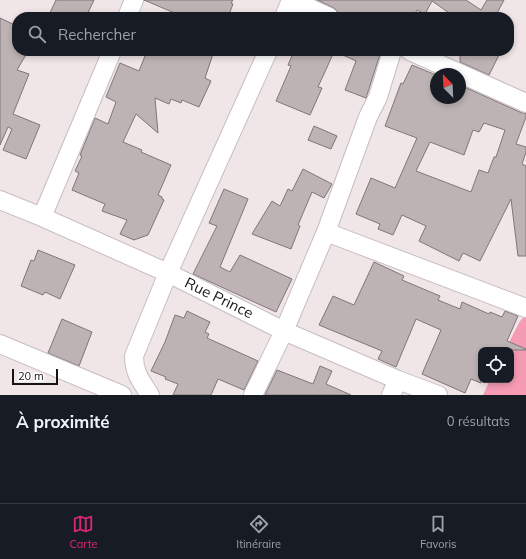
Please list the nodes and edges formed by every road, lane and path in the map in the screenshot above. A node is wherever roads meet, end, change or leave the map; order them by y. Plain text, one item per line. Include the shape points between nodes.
1 (134, 0) edge
2 (292, 0) edge
3 (129, 12) edge
4 (286, 12) edge
5 (318, 12) edge
6 (110, 56) edge
7 (266, 56) edge
8 (390, 56) edge
9 (421, 56) edge
10 (526, 103) edge
11 (0, 200) edge
12 (42, 217) junction
13 (326, 232) junction
14 (168, 273) junction
15 (526, 308) edge
16 (284, 331) junction
17 (0, 344) edge
18 (394, 387) edge
19 (122, 395) edge
20 (150, 395) edge
21 (253, 395) edge
22 (438, 395) edge

1 - 3 street
2 - 4 street
2 - 5 street
6 - 12 street
7 - 14 street
8 - 13 street via 378,97
9 - 10 street
11 - 12 street, Rue Prince
12 - 14 street, Rue Prince
13 - 15 street
13 - 16 street
14 - 16 street, Rue Prince
14 - 20 street via 134,356 137,374
16 - 18 street, Rue Prince
16 - 21 street
17 - 19 street
18 - 22 street, Rue Prince

